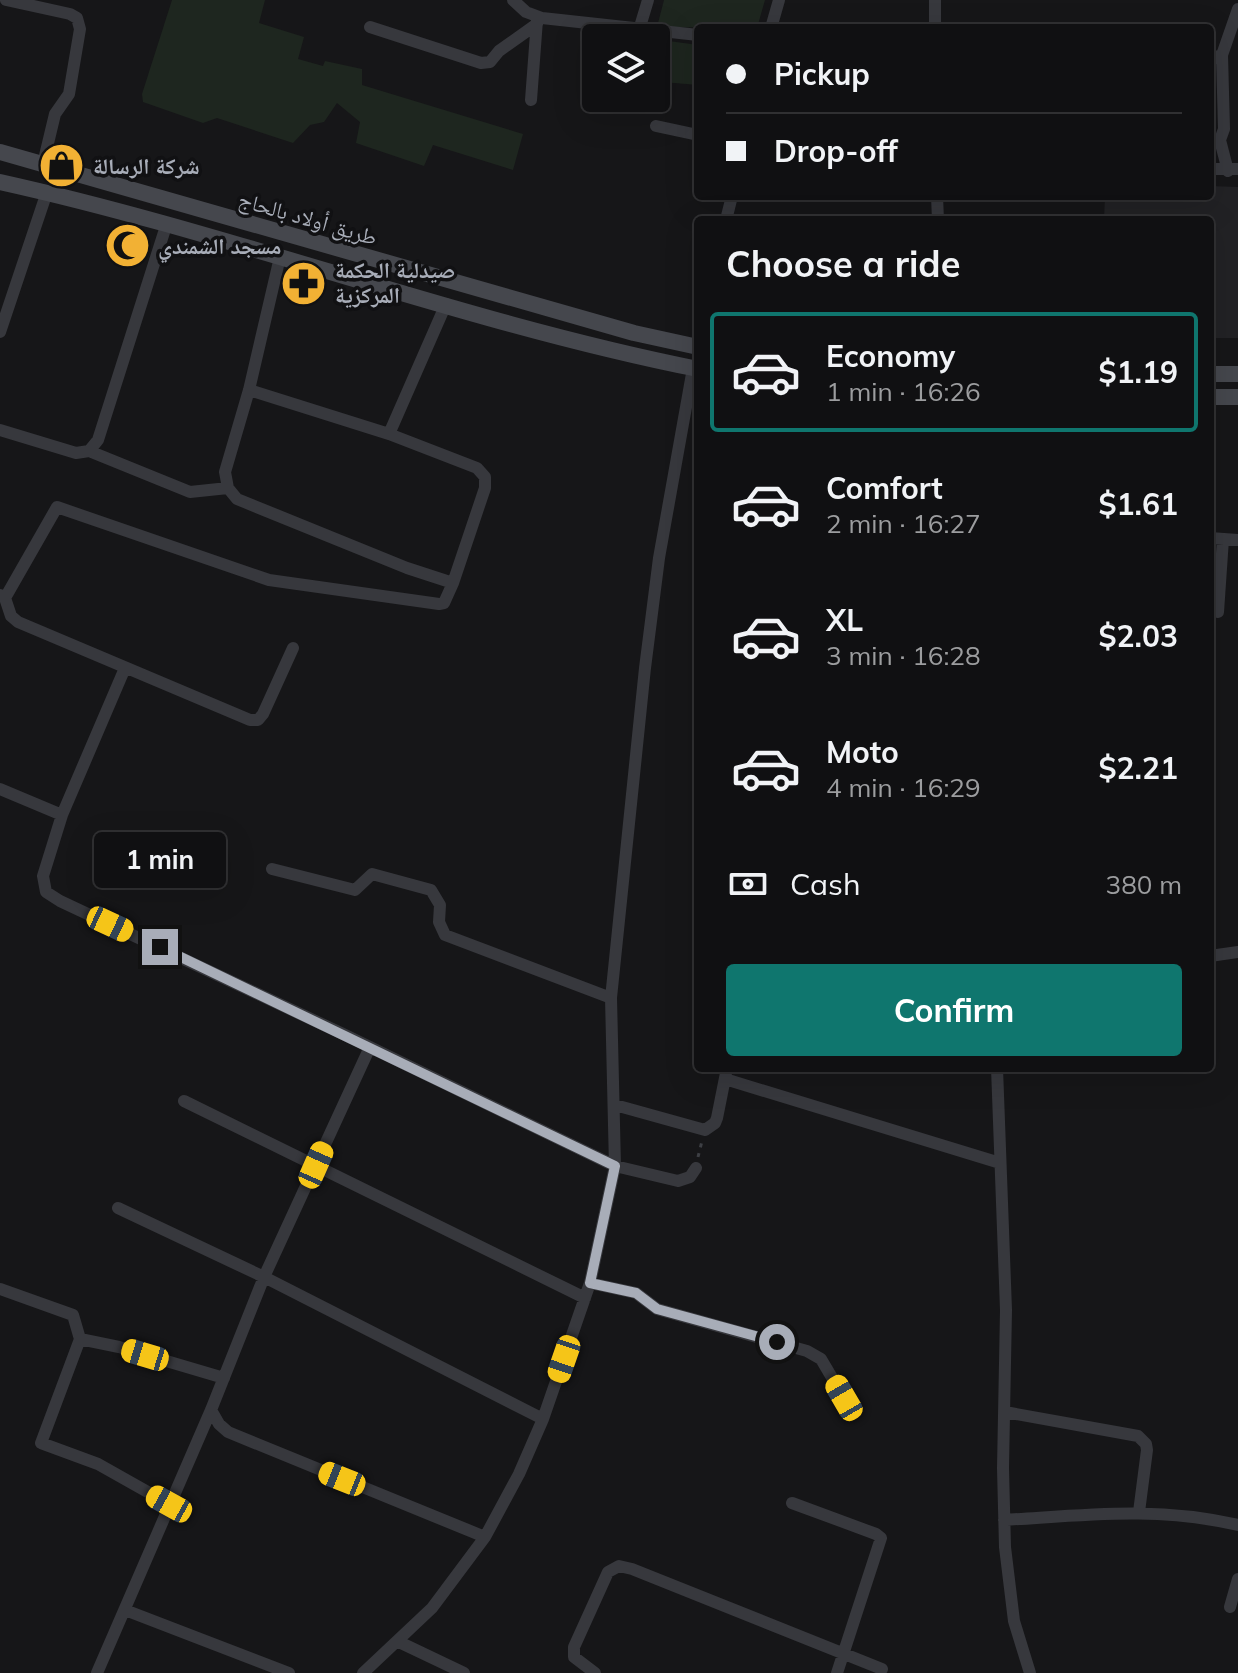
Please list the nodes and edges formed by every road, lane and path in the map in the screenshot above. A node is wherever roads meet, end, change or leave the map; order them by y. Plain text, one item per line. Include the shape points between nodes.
1 (6, 0) edge
2 (513, 0) edge
3 (648, 0) edge
4 (779, 0) edge
5 (935, 0) edge
6 (1238, 9) edge
7 (537, 20) junction
8 (582, 24) edge
9 (641, 24) edge
10 (772, 24) edge
11 (935, 24) edge
12 (370, 27) dead end
13 (670, 33) edge
14 (694, 35) edge
15 (1216, 57) edge
16 (531, 100) dead end
17 (656, 126) dead end
18 (694, 134) edge
19 (0, 152) edge
20 (43, 164) junction
21 (1233, 170) edge
22 (0, 182) edge
23 (47, 192) junction
24 (166, 226) junction
25 (280, 257) junction
26 (446, 304) junction
27 (0, 332) edge
28 (694, 341) edge
29 (694, 368) edge
30 (1214, 374) edge
31 (1238, 374) edge
32 (694, 378) edge
33 (249, 390) junction
34 (1214, 397) edge
35 (1238, 397) edge
36 (0, 430) edge
37 (389, 434) junction
38 (89, 451) junction
39 (228, 488) junction
40 (1217, 539) edge
41 (1238, 540) edge
42 (453, 583) junction
43 (4, 599) edge
44 (1218, 612) dead end
45 (0, 622) edge
46 (293, 648) dead end
47 (125, 668) junction
48 (0, 789) edge
49 (62, 815) junction
50 (272, 869) dead end
51 (1238, 952) edge
52 (1214, 955) edge
53 (611, 998) junction
54 (370, 1047) junction
55 (997, 1072) edge
56 (726, 1074) edge
57 (184, 1101) dead end
58 (615, 1105) junction
59 (705, 1130) junction
60 (1000, 1163) junction
61 (316, 1165) junction
62 (615, 1166) junction
63 (696, 1168) joint
64 (118, 1208) dead end
65 (264, 1277) junction
66 (590, 1283) junction
67 (0, 1289) edge
68 (585, 1298) junction
69 (80, 1339) junction
70 (224, 1378) junction
71 (844, 1398) dead end
72 (211, 1410) junction
73 (1005, 1412) junction
74 (543, 1419) junction
75 (792, 1503) dead end
76 (169, 1504) junction
77 (1139, 1512) junction
78 (1004, 1520) junction
79 (1238, 1525) edge
80 (485, 1537) junction
81 (1238, 1579) edge
82 (1230, 1607) dead end
83 (125, 1610) junction
84 (399, 1642) junction
85 (844, 1653) junction
86 (882, 1669) dead end
87 (367, 1671) edge
88 (97, 1673) edge
89 (289, 1673) edge
90 (464, 1673) edge
91 (595, 1673) edge
92 (837, 1673) edge
93 (1030, 1673) edge

1 - 20 street via 70,14 80,29 69,94 55,114
2 - 7 street
3 - 9 street
4 - 10 street
5 - 11 street
6 - 15 street
7 - 8 street
7 - 12 street via 494,60 481,63
7 - 16 street
13 - 14 street
15 - 21 street via 1224,129 1220,140
17 - 18 street
19 - 20 main road, طريق أولاد بالحاج
20 - 28 main road, طريق أولاد بالحاج via 634,333
22 - 23 main road, طريق أولاد بالحاج
23 - 24 main road, طريق أولاد بالحاج
23 - 27 street
24 - 25 main road, طريق أولاد بالحاج
24 - 38 street via 98,440
25 - 26 main road, طريق أولاد بالحاج
25 - 33 street
26 - 29 main road, طريق أولاد بالحاج
26 - 37 street
30 - 31 main road
32 - 53 street via 659,558
33 - 37 street
33 - 39 street via 225,472
34 - 35 main road
36 - 38 street via 76,453
37 - 42 street via 477,468 485,477
38 - 39 street via 190,492
39 - 42 street via 237,499
40 - 41 street
40 - 44 street
42 - 43 street via 448,599 439,604 269,580 57,507
43 - 45 street
43 - 47 street via 18,622
46 - 47 street via 258,720
47 - 49 street
48 - 49 street
49 - 54 street via 43,876 46,892
50 - 53 street via 355,890 372,874 431,890 440,905 445,935
51 - 52 street
53 - 58 street
54 - 61 street
54 - 62 street
55 - 60 street
56 - 59 street via 715,1123
56 - 60 street
57 - 61 street
58 - 59 street
58 - 62 street
59 - 63 path
60 - 73 street
61 - 65 street
61 - 68 street
62 - 63 street via 678,1181
62 - 66 street
64 - 65 street
65 - 70 street
65 - 74 street
66 - 68 street
66 - 71 street via 636,1293 657,1309 814,1354
67 - 69 street via 73,1315
68 - 74 street
69 - 70 street
69 - 76 street via 41,1443 98,1464
70 - 72 street
72 - 76 street
72 - 80 street via 228,1432
73 - 77 street via 1143,1439 1147,1450
73 - 78 street
74 - 80 street
75 - 85 street via 881,1538
76 - 83 street
77 - 78 street
77 - 79 street
78 - 93 street via 1014,1621
80 - 84 street
81 - 82 street
83 - 88 street
83 - 89 street
84 - 87 street
84 - 90 street
85 - 86 street
85 - 91 street via 619,1566 608,1572 574,1647 574,1657
85 - 92 street

